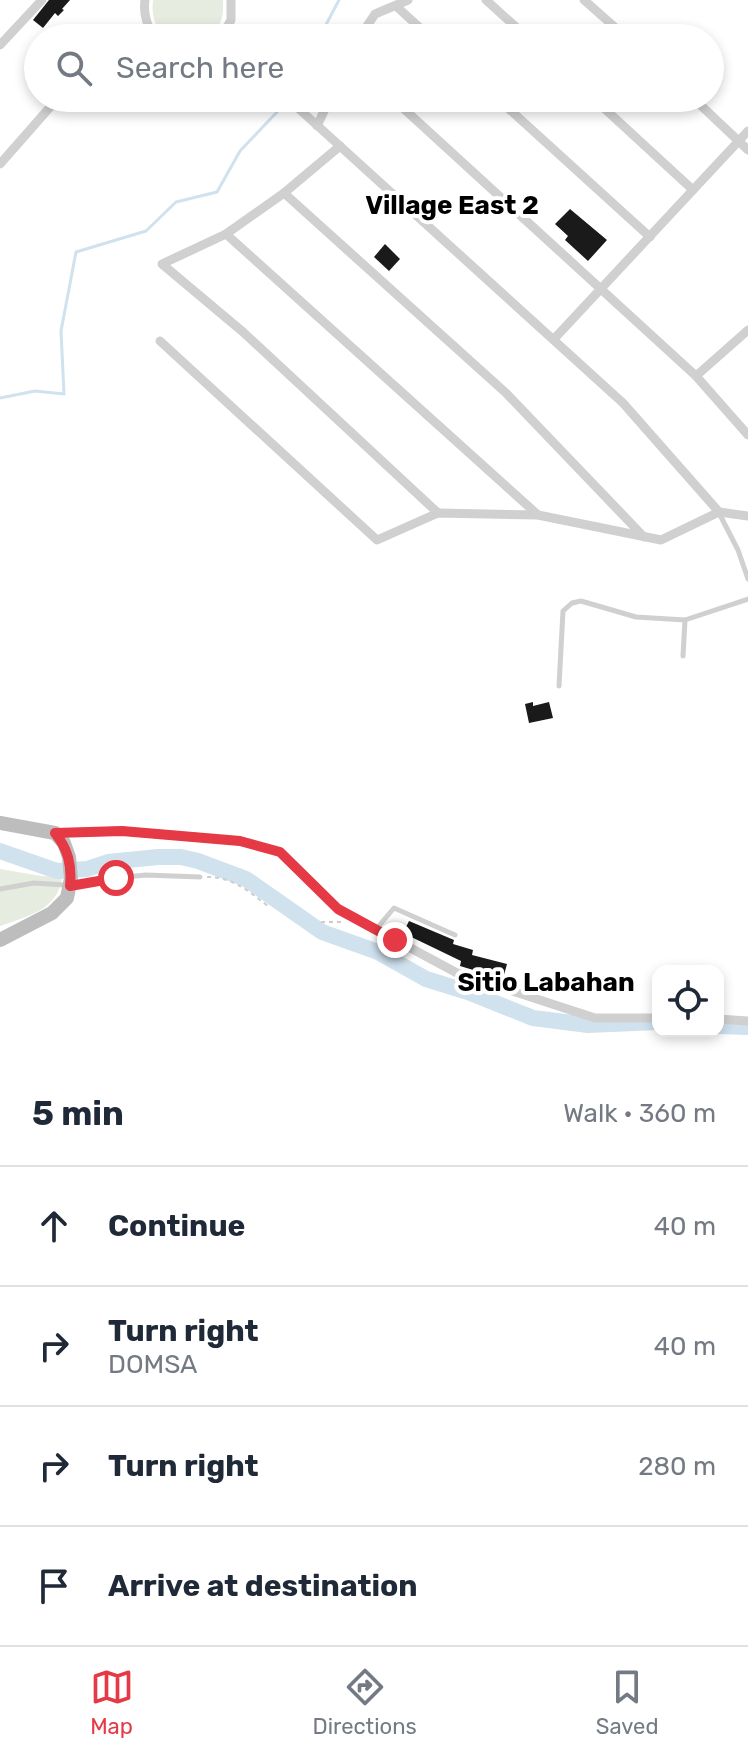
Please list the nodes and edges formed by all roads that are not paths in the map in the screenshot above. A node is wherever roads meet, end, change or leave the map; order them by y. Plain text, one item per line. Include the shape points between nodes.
1 (42, 0) edge
2 (145, 0) edge
3 (233, 0) edge
4 (408, 0) edge
5 (486, 0) edge
6 (584, 0) edge
7 (396, 6) junction
8 (149, 24) edge
9 (229, 24) edge
10 (368, 24) edge
11 (416, 24) edge
12 (513, 24) edge
13 (611, 24) edge
14 (0, 45) edge
15 (46, 112) edge
16 (302, 112) edge
17 (324, 112) edge
18 (407, 112) edge
19 (512, 112) edge
20 (608, 112) edge
21 (709, 112) edge
22 (317, 126) junction
23 (748, 131) edge
24 (740, 140) junction
25 (340, 146) junction
26 (748, 150) edge
27 (0, 164) edge
28 (693, 190) junction
29 (284, 193) junction
30 (226, 234) junction
31 (650, 237) junction
32 (603, 289) junction
33 (748, 330) edge
34 (554, 339) junction
35 (160, 341) dead end
36 (696, 376) junction
37 (746, 429) edge
38 (719, 512) junction
39 (438, 513) junction
40 (538, 515) junction
41 (748, 516) edge
42 (644, 537) junction
43 (748, 579) edge
44 (748, 599) edge
45 (685, 620) junction
46 (683, 656) dead end
47 (559, 686) dead end
48 (0, 823) edge
49 (55, 833) junction
50 (200, 877) road end
51 (70, 882) junction
52 (0, 889) edge
53 (377, 928) junction
54 (455, 935) dead end
55 (0, 940) edge
56 (652, 1018) edge
57 (724, 1019) edge
58 (748, 1021) edge

1 - 14 street
2 - 8 street
3 - 9 street
4 - 7 street
5 - 12 street
6 - 13 street
7 - 10 street via 375,14
7 - 11 street
15 - 27 street
16 - 22 street
17 - 22 street
18 - 32 street
19 - 31 street
20 - 28 street
21 - 24 street
22 - 25 street
23 - 24 street
24 - 26 street
24 - 28 street
25 - 29 street
25 - 34 street
28 - 31 street
29 - 30 street
29 - 42 street via 506,393
30 - 39 street via 162,264
30 - 40 street
31 - 32 street
32 - 34 street
32 - 36 street
33 - 36 street
34 - 38 street via 623,403
35 - 39 street via 377,540
36 - 37 street
38 - 41 street
38 - 42 street via 661,540
38 - 43 lane
39 - 40 street
40 - 42 street
44 - 45 lane
45 - 46 lane
45 - 47 lane via 636,617 572,603 563,611
48 - 49 main road
49 - 51 main road via 69,857
49 - 53 street via 122,831 240,841 280,852 338,909
50 - 51 lane via 146,875
51 - 52 lane
51 - 55 main road via 67,898 52,913
53 - 54 lane via 394,908
53 - 56 street via 457,973 577,1014
57 - 58 street

